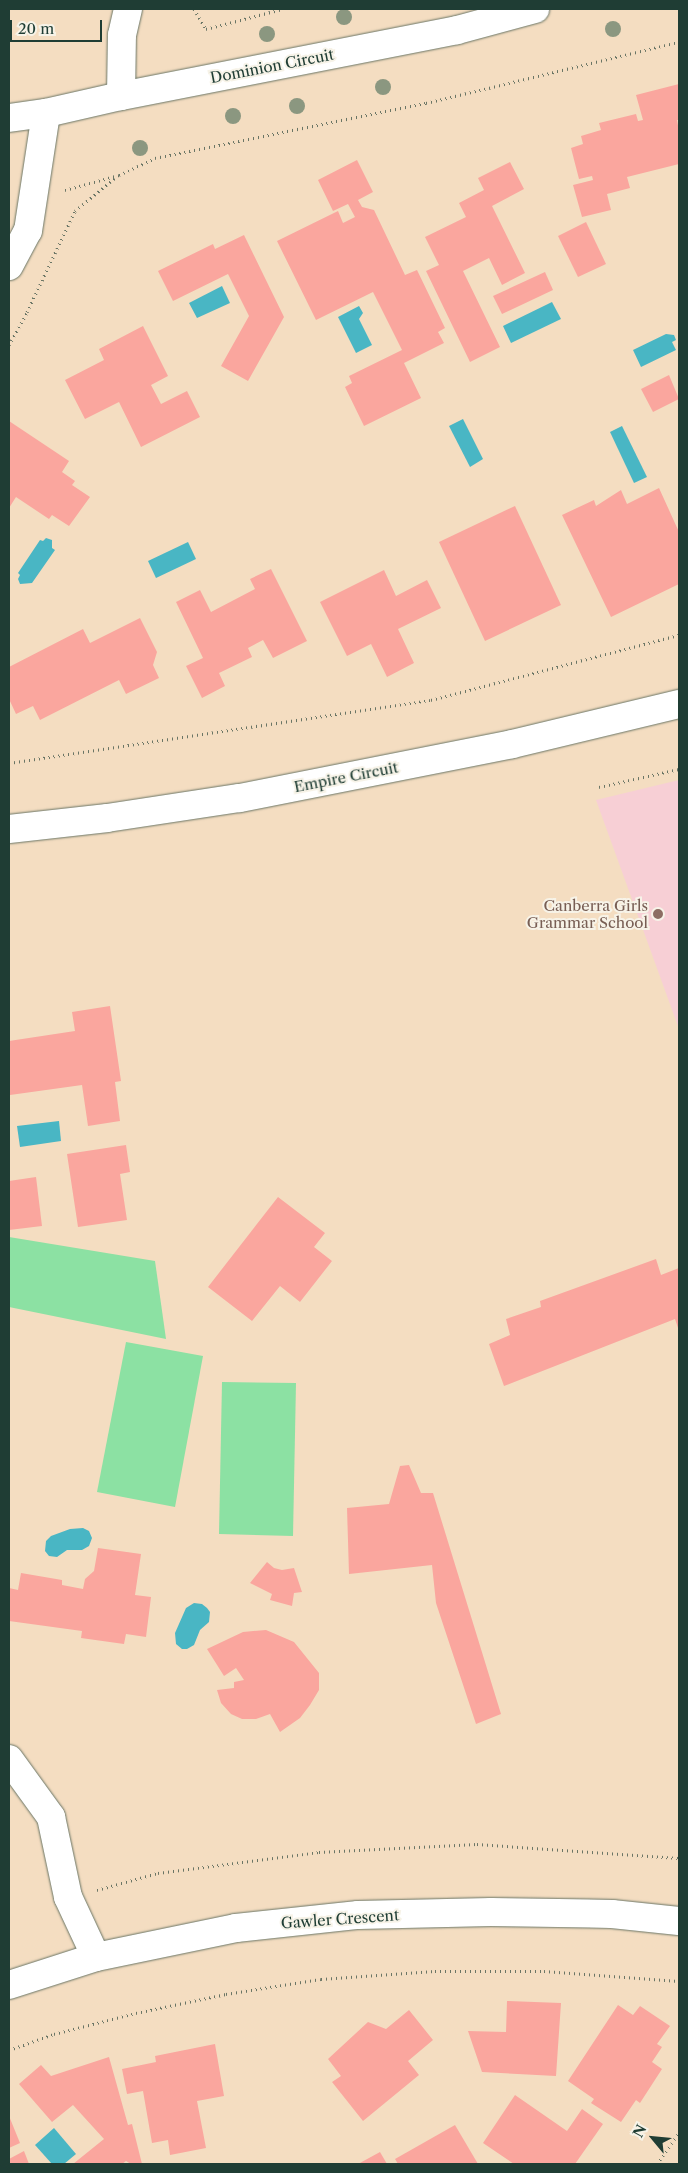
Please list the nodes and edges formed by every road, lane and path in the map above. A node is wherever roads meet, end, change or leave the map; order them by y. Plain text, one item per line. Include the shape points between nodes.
1 (128, 9) edge
2 (194, 9) edge
3 (282, 9) edge
4 (535, 9) edge
5 (679, 42) edge
6 (121, 96) junction
7 (46, 113) junction
8 (9, 118) edge
9 (119, 175) junction
10 (33, 199) junction
11 (9, 266) edge
12 (9, 344) edge
13 (679, 635) edge
14 (679, 704) edge
15 (9, 763) edge
16 (679, 769) edge
17 (598, 787) dead end
18 (9, 829) edge
19 (9, 1759) edge
20 (679, 1858) edge
21 (68, 1897) junction
22 (679, 1921) edge
23 (96, 1957) junction
24 (679, 1981) edge
25 (9, 1985) edge
26 (9, 2050) edge
27 (679, 2132) edge
28 (657, 2164) edge

1 - 6 street via 122,35
2 - 3 path via 206,30
4 - 6 street, Dominion Circuit via 447,32
5 - 9 path via 426,103 155,158
6 - 7 street, Dominion Circuit
7 - 8 street, Dominion Circuit
7 - 10 street
9 - 10 path
9 - 12 path via 76,211
10 - 11 street via 28,231
13 - 15 path via 431,700
14 - 18 street, Empire Circuit via 512,744 240,798
16 - 17 path
19 - 21 street via 51,1817
20 - 21 path via 477,1844 320,1852 158,1873
21 - 23 street
22 - 23 street, Gawler Crescent via 612,1914 358,1914 236,1928
23 - 25 street, Gawler Crescent
24 - 26 path via 544,1971 435,1971 321,1979 136,2013 54,2034
27 - 28 path

